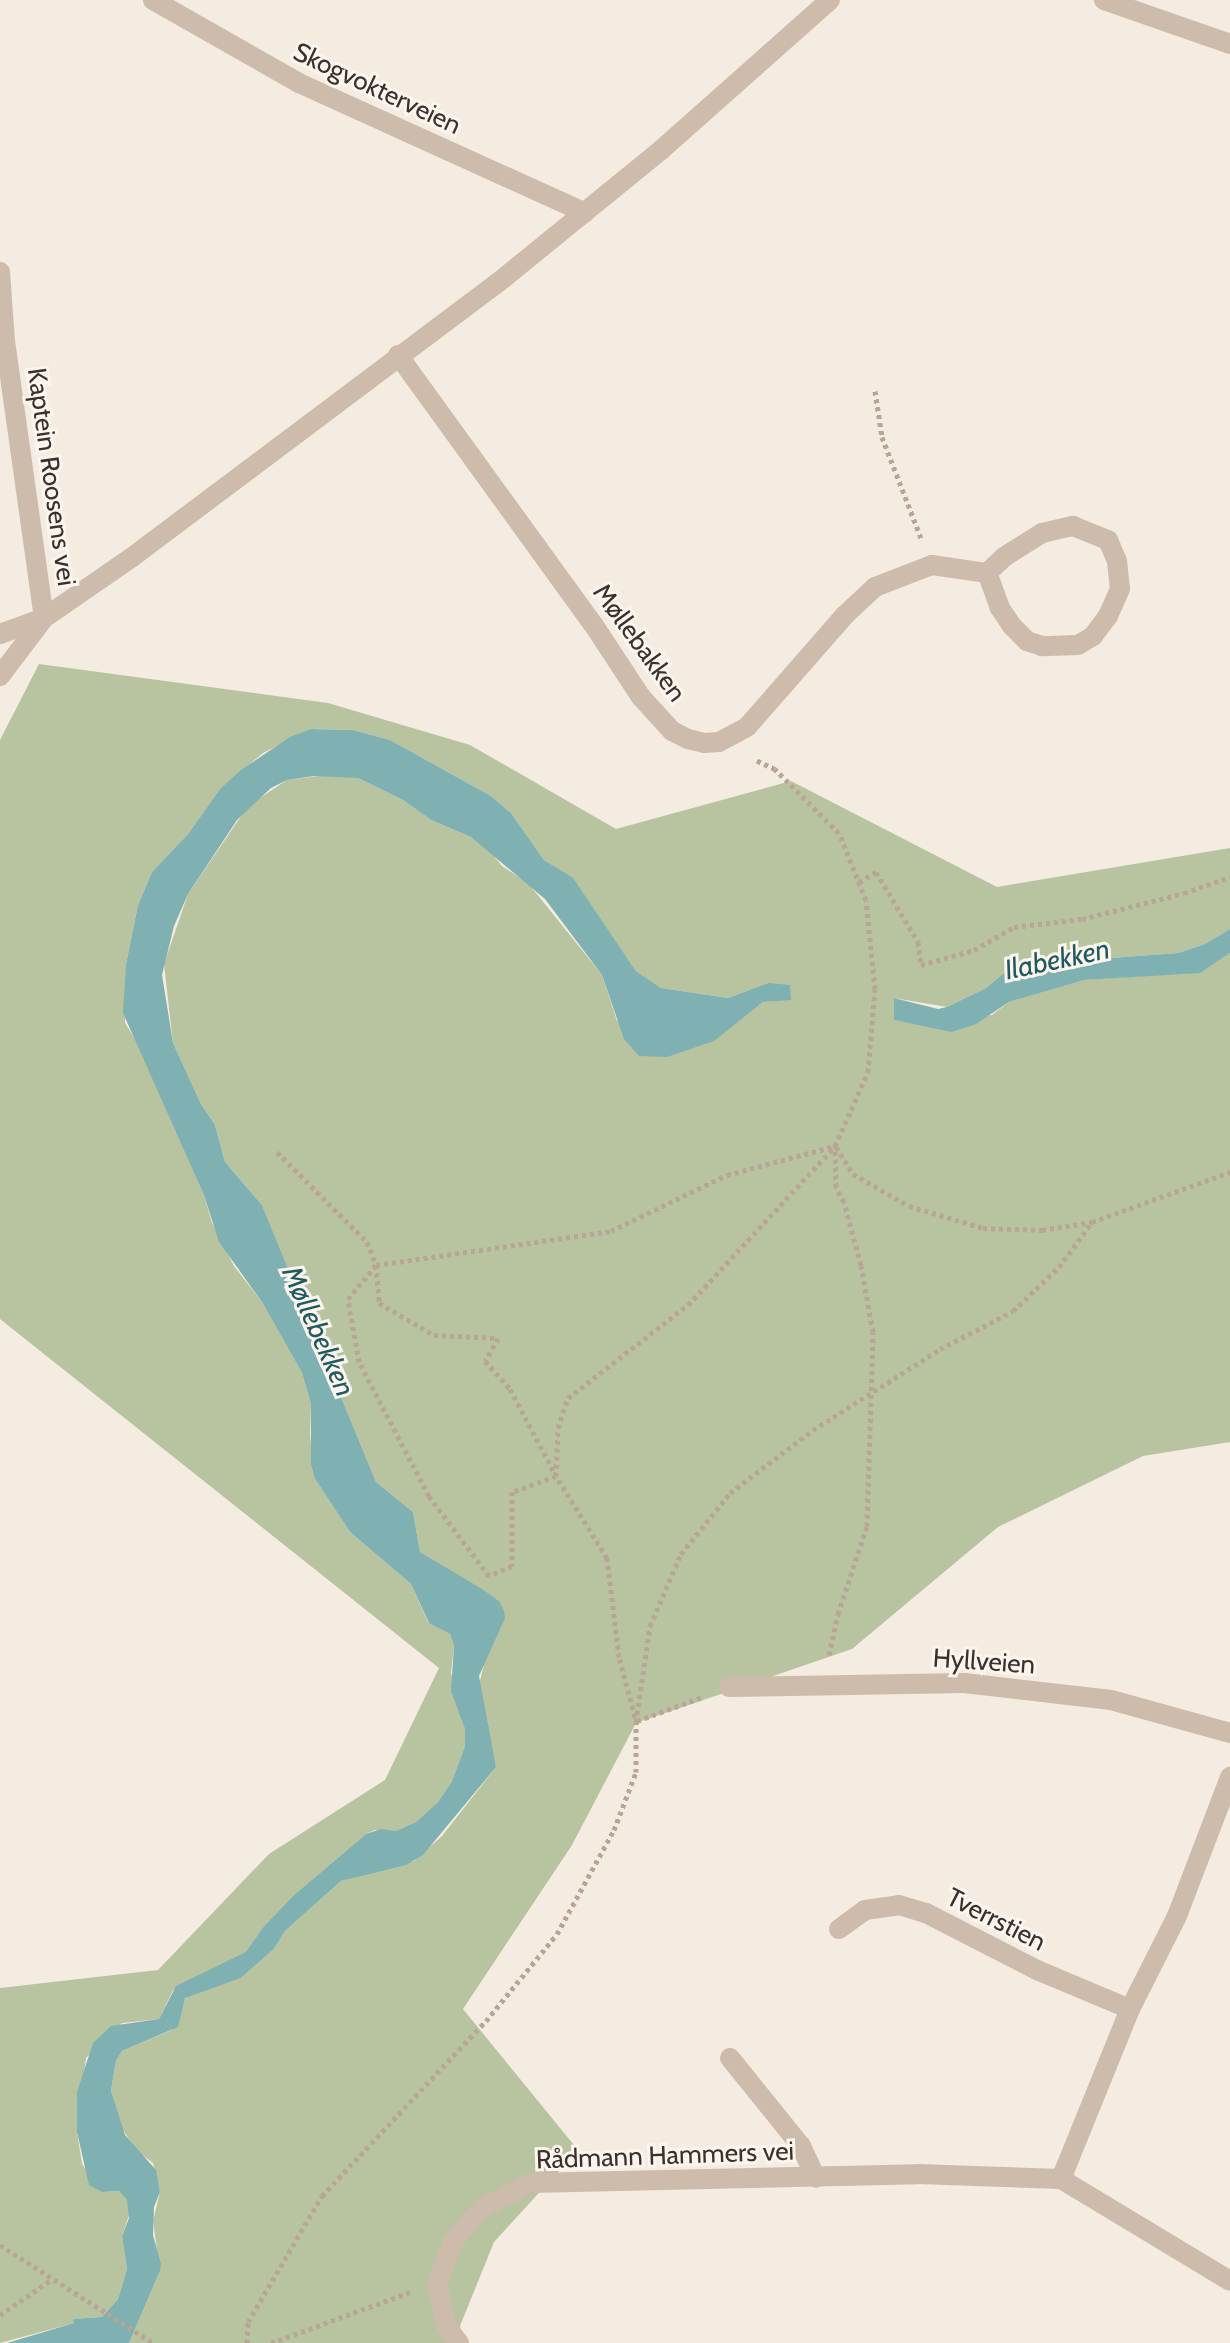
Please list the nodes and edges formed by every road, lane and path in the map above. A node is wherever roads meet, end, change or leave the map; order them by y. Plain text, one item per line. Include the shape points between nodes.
1 (153, 0) edge
2 (830, 0) edge
3 (1104, 0) edge
4 (1230, 44) edge
5 (585, 213) junction
6 (0, 272) edge
7 (398, 355) junction
8 (875, 391) dead end
9 (932, 565) junction
10 (987, 573) junction
11 (44, 618) junction
12 (0, 634) edge
13 (0, 676) edge
14 (719, 742) junction
15 (1230, 877) edge
16 (859, 882) junction
17 (835, 1146) junction
18 (277, 1152) dead end
19 (1230, 1172) edge
20 (1092, 1222) junction
21 (376, 1265) junction
22 (871, 1393) junction
23 (556, 1476) junction
24 (729, 1687) joint
25 (822, 1687) junction
26 (636, 1722) junction
27 (1230, 1733) edge
28 (1230, 1777) edge
29 (839, 1929) dead end
30 (1130, 2009) junction
31 (730, 2058) dead end
32 (816, 2178) junction
33 (1061, 2179) junction
34 (0, 2245) edge
35 (51, 2280) junction
36 (1230, 2281) edge
37 (437, 2283) junction
38 (0, 2315) edge
39 (153, 2343) edge
40 (247, 2343) edge
41 (271, 2343) edge
42 (459, 2343) edge

1 - 5 street, Skogvokterveien via 299,83
2 - 5 street
3 - 4 street
5 - 7 street
6 - 11 street, Kaptein Roosens vei
7 - 11 street
7 - 14 street, Møllebakken via 641,697 672,731 704,743
8 - 9 path via 882,437
9 - 10 street
9 - 14 street via 875,587 747,727
10 - 10 street via 1042,533 1073,526 1108,540 1120,589 1093,636 1078,645 1042,646 1027,641 1012,626
11 - 12 street
11 - 13 street, Kaptein Roosens vei
14 - 16 path via 775,769 839,833
15 - 16 path via 1082,919 1014,927 974,950 921,965 918,942 876,872
16 - 17 path via 866,900 875,989 868,1072
17 - 20 path via 853,1174 909,1206 983,1228 1042,1230
17 - 21 path via 727,1175 611,1231
17 - 22 path via 836,1187 861,1265 873,1332
17 - 23 path via 688,1305 568,1398 558,1428
18 - 21 path via 367,1242
19 - 20 path
20 - 22 path via 1059,1267 1013,1311
21 - 23 path via 379,1303 434,1335 498,1338 485,1361 510,1389
21 - 23 path via 348,1299 359,1362 429,1496 489,1576 512,1566 512,1492
22 - 25 path via 867,1526 838,1614
22 - 26 path via 730,1493 681,1554 650,1626
23 - 26 path via 607,1558 619,1657
24 - 25 street, Hyllveien
24 - 26 path
25 - 27 street, Hyllveien via 993,1686 1111,1700
26 - 40 path via 636,1772 614,1830 557,1934 486,2021 322,2196 248,2322
28 - 30 street via 1177,1916
29 - 30 street, Tverrstien via 865,1910 899,1905
30 - 33 street
31 - 32 street, Rådmann Hammers vei via 801,2146
32 - 33 street, Rådmann Hammers vei via 918,2174
32 - 37 street, Rådmann Hammers vei via 530,2183 482,2208 453,2242
33 - 36 street, Rådmann Hammers vei
34 - 35 path
35 - 38 path
35 - 39 path
37 - 41 path
37 - 42 street via 446,2326

